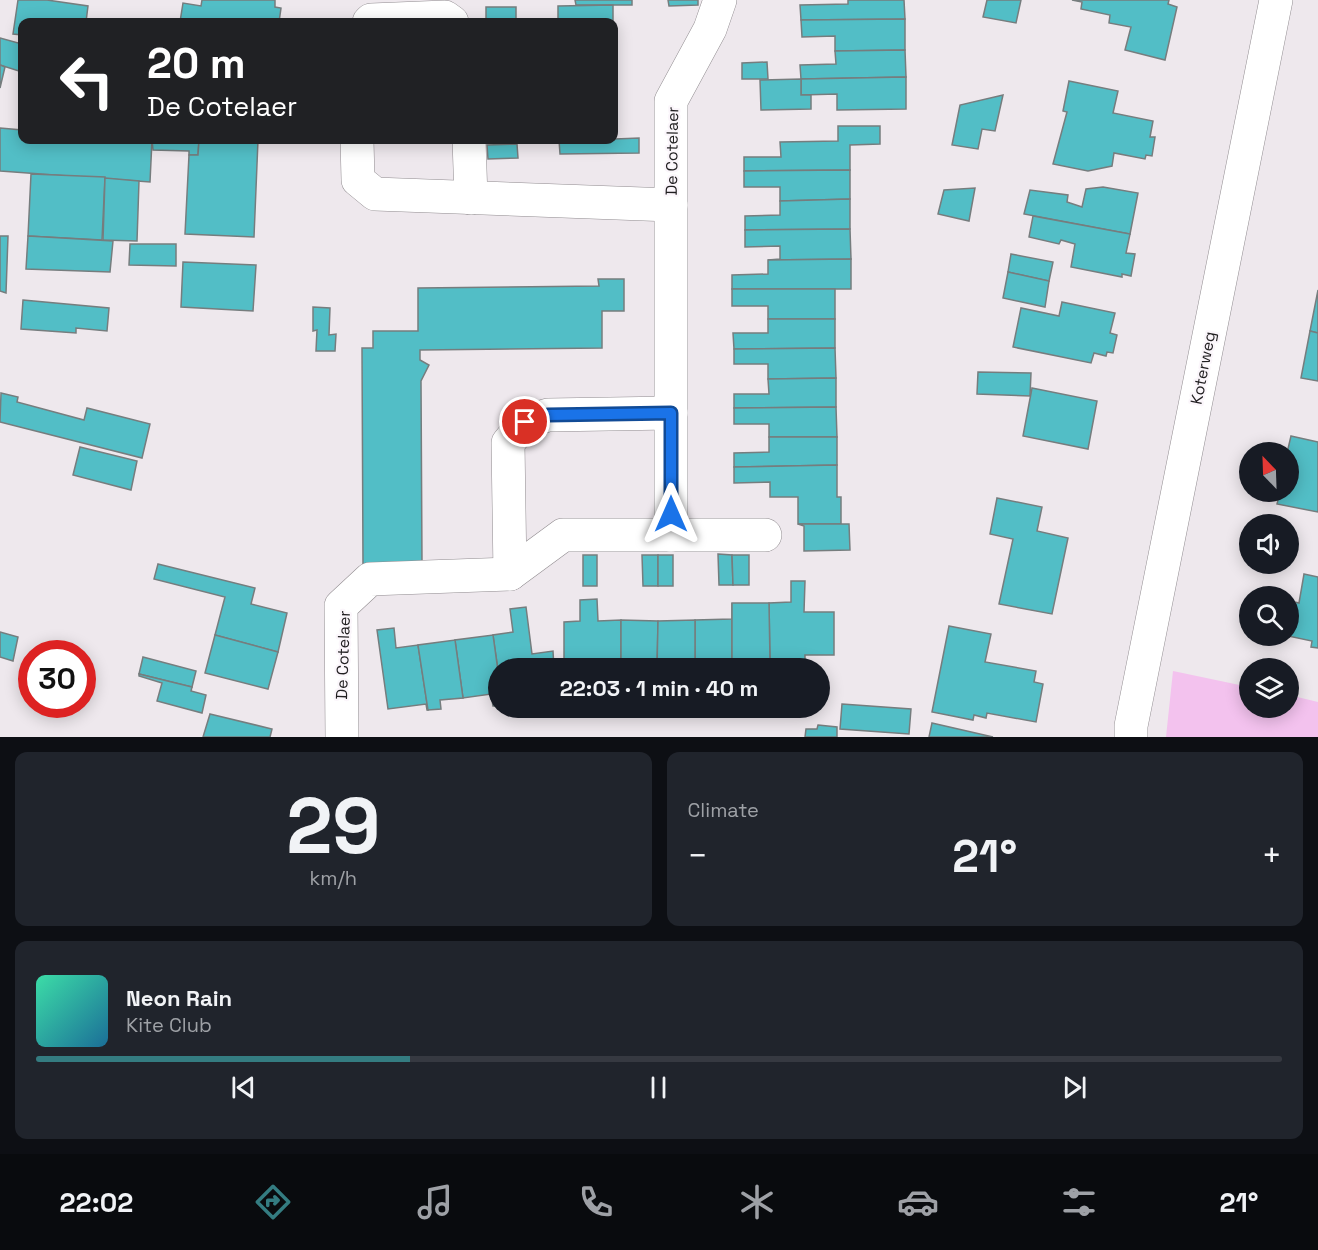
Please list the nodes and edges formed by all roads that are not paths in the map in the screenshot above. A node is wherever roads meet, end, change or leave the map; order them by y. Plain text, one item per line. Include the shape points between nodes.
1 (720, 0) edge
2 (1276, 0) edge
3 (420, 18) edge
4 (446, 18) edge
5 (357, 144) edge
6 (469, 144) edge
7 (471, 198) junction
8 (671, 205) junction
9 (671, 413) junction
10 (671, 535) junction
11 (765, 535) dead end
12 (510, 574) junction
13 (342, 737) edge
14 (1131, 737) edge

1 - 8 street, De Cotelaer via 710,29 671,101
2 - 14 street, Koterweg
3 - 4 street
5 - 7 street, De Cotelaer via 358,180 375,194
6 - 7 street
7 - 8 street, De Cotelaer
8 - 9 street, De Cotelaer
9 - 10 street, De Cotelaer
9 - 12 street via 548,415 525,422 508,443
10 - 11 street
10 - 12 street via 563,535
12 - 13 street, De Cotelaer via 370,579 342,606

